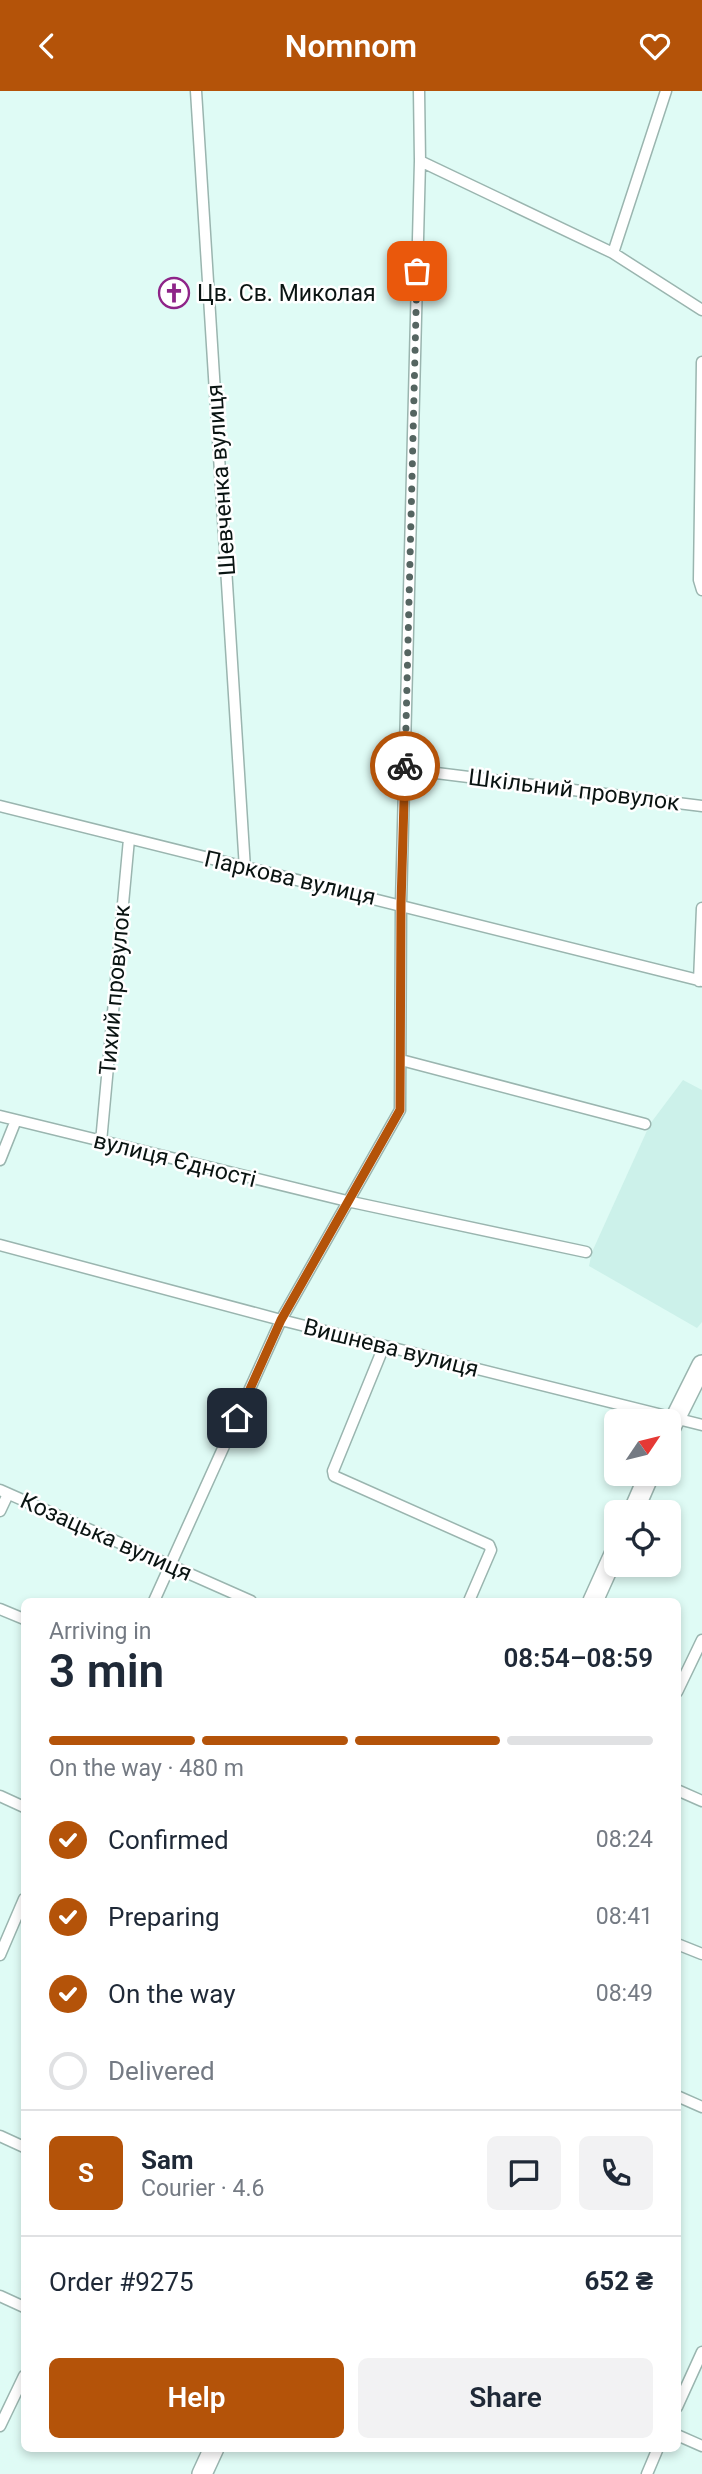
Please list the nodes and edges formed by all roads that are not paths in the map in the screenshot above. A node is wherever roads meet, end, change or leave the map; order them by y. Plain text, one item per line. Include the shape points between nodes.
1 (196, 91) edge
2 (419, 91) edge
3 (666, 91) edge
4 (420, 161) junction
5 (613, 253) junction
6 (702, 310) edge
7 (702, 362) edge
8 (700, 585) edge
9 (404, 769) junction
10 (0, 806) edge
11 (702, 806) edge
12 (129, 839) junction
13 (245, 869) junction
14 (401, 904) junction
15 (702, 908) edge
16 (701, 981) edge
17 (401, 1060) junction
18 (0, 1116) edge
19 (16, 1120) junction
20 (645, 1124) dead end
21 (101, 1142) junction
22 (0, 1160) edge
23 (350, 1202) junction
24 (0, 1245) edge
25 (586, 1252) dead end
26 (281, 1320) junction
27 (384, 1346) junction
28 (702, 1365) edge
29 (614, 1409) edge
30 (680, 1409) edge
31 (681, 1425) edge
32 (702, 1425) edge
33 (4, 1492) edge
34 (0, 1511) edge
35 (170, 1565) junction
36 (604, 1577) edge
37 (156, 1598) edge
38 (244, 1598) edge
39 (470, 1598) edge
40 (594, 1598) edge
41 (0, 1609) edge
42 (21, 1618) edge
43 (702, 1640) edge
44 (681, 1684) edge
45 (681, 1792) edge
46 (0, 1796) edge
47 (702, 1801) edge
48 (21, 1806) edge
49 (21, 1906) edge
50 (681, 1946) edge
51 (702, 1954) edge
52 (0, 1955) edge
53 (681, 2098) edge
54 (702, 2107) edge
55 (0, 2136) edge
56 (21, 2146) edge
57 (0, 2296) edge
58 (21, 2306) edge
59 (702, 2352) edge
60 (21, 2382) edge
61 (681, 2398) edge
62 (0, 2427) edge
63 (681, 2437) edge
64 (702, 2446) edge
65 (212, 2452) edge
66 (657, 2452) edge
67 (202, 2474) edge
68 (647, 2474) edge

1 - 13 street, Шевченка вулиця
2 - 4 street
3 - 5 street
4 - 5 street
4 - 9 street
5 - 6 street
7 - 8 street
9 - 11 street, Шкільний провулок
9 - 14 street
10 - 12 street, Паркова вулиця
12 - 13 street, Паркова вулиця
12 - 21 street, Тихий провулок
13 - 14 street, Паркова вулиця
14 - 16 street, Паркова вулиця
14 - 17 street
15 - 16 street
17 - 20 street
17 - 23 street via 400,1110
18 - 19 street, вулиця Єдності
19 - 21 street, вулиця Єдності
19 - 22 street
21 - 23 street, вулиця Єдності
23 - 25 street, вулиця Єдності
23 - 26 street
24 - 26 street, Вишнева вулиця
26 - 27 street, Вишнева вулиця
26 - 35 street
27 - 29 street, Вишнева вулиця
27 - 39 street via 334,1476 489,1545 491,1550
28 - 30 highway
31 - 32 street, Вишнева вулиця
33 - 34 street
33 - 35 street, Козацька вулиця
35 - 37 street
35 - 38 street, Козацька вулиця
36 - 40 highway
41 - 42 street
43 - 44 street
45 - 47 street
46 - 48 street
49 - 52 street
50 - 51 street
53 - 54 street
55 - 56 street
57 - 58 street
59 - 61 street
60 - 62 street
63 - 64 street
65 - 67 highway
66 - 68 street

